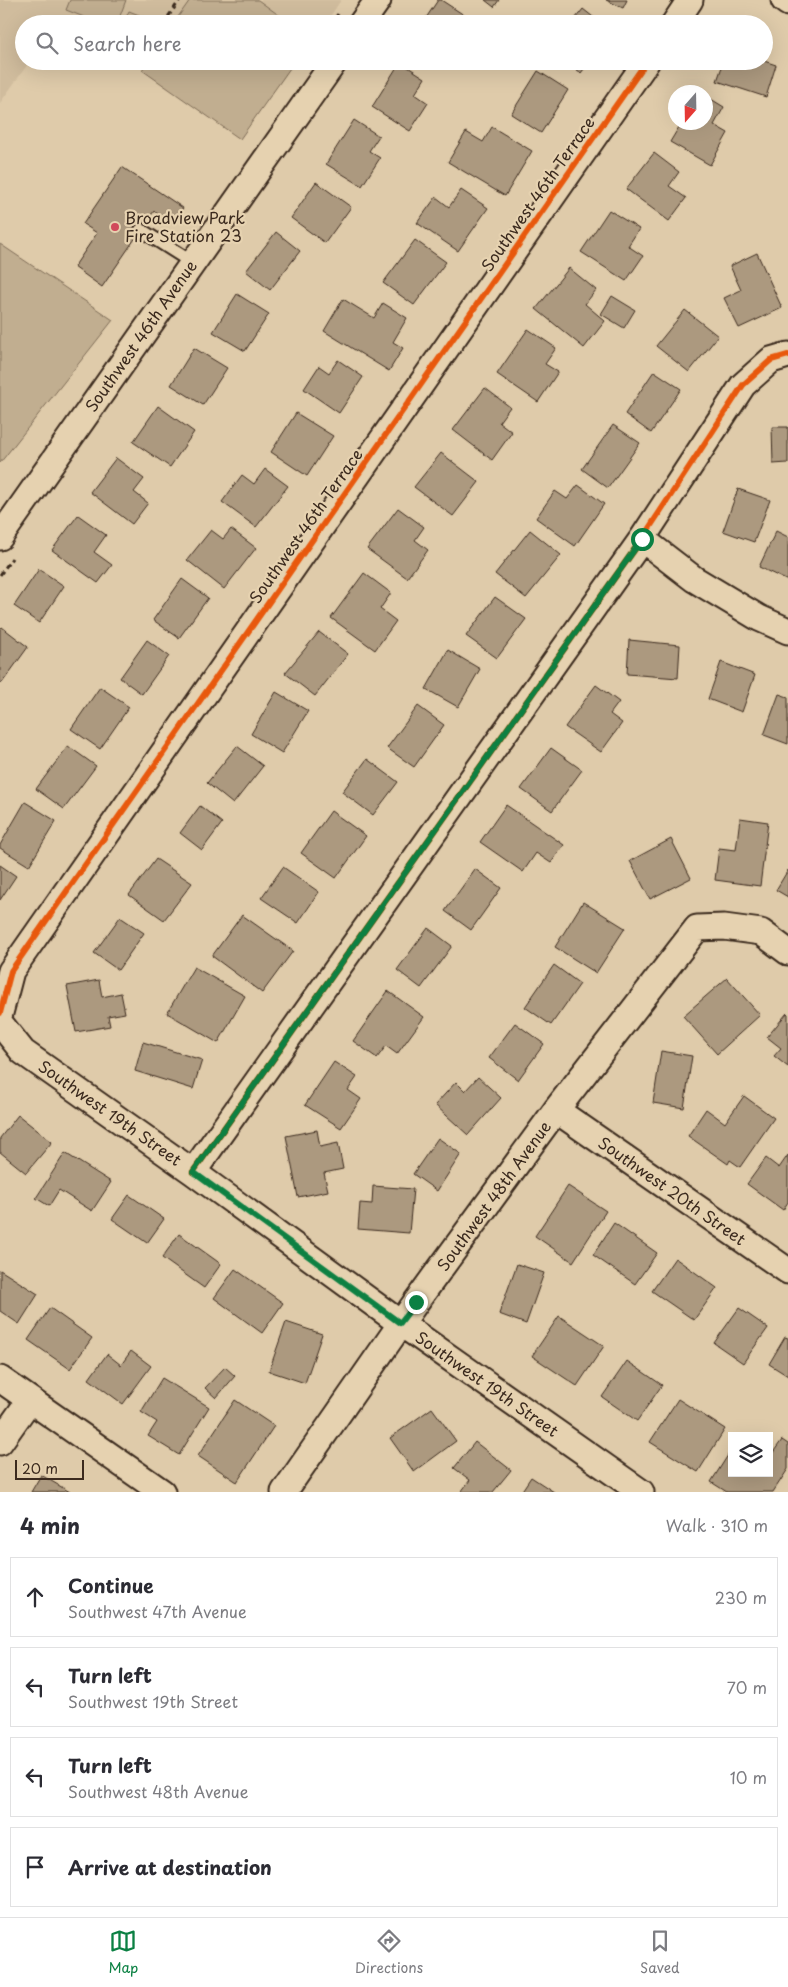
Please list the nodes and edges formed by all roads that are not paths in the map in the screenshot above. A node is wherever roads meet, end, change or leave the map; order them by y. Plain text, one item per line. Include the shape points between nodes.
1 (378, 0) edge
2 (690, 0) edge
3 (784, 0) edge
4 (788, 3) edge
5 (367, 15) edge
6 (680, 15) edge
7 (329, 70) edge
8 (642, 70) edge
9 (141, 230) dead end
10 (193, 263) junction
11 (788, 355) edge
12 (0, 537) edge
13 (642, 539) junction
14 (788, 631) edge
15 (788, 952) edge
16 (0, 1014) edge
17 (0, 1023) edge
18 (556, 1110) junction
19 (193, 1172) junction
20 (788, 1271) edge
21 (400, 1323) junction
22 (0, 1379) edge
23 (29, 1401) junction
24 (0, 1442) edge
25 (162, 1492) edge
26 (284, 1492) edge
27 (642, 1492) edge

1 - 5 street
2 - 6 street
3 - 4 street
7 - 10 street, Southwest 46th Avenue
8 - 16 street, Southwest 46th Terrace via 11,972
9 - 10 lane
10 - 12 street, Southwest 46th Avenue
11 - 13 street via 771,360 743,385
13 - 14 street via 694,579 759,618
13 - 19 street
15 - 18 street, Southwest 48th Avenue via 761,932 724,927 697,928
17 - 19 street, Southwest 19th Street via 23,1052
18 - 20 street, Southwest 20th Street
18 - 21 street, Southwest 48th Avenue
19 - 21 street, Southwest 19th Street
21 - 26 street, Southwest 48th Avenue
21 - 27 street, Southwest 19th Street
22 - 23 street
23 - 24 street
23 - 25 street

